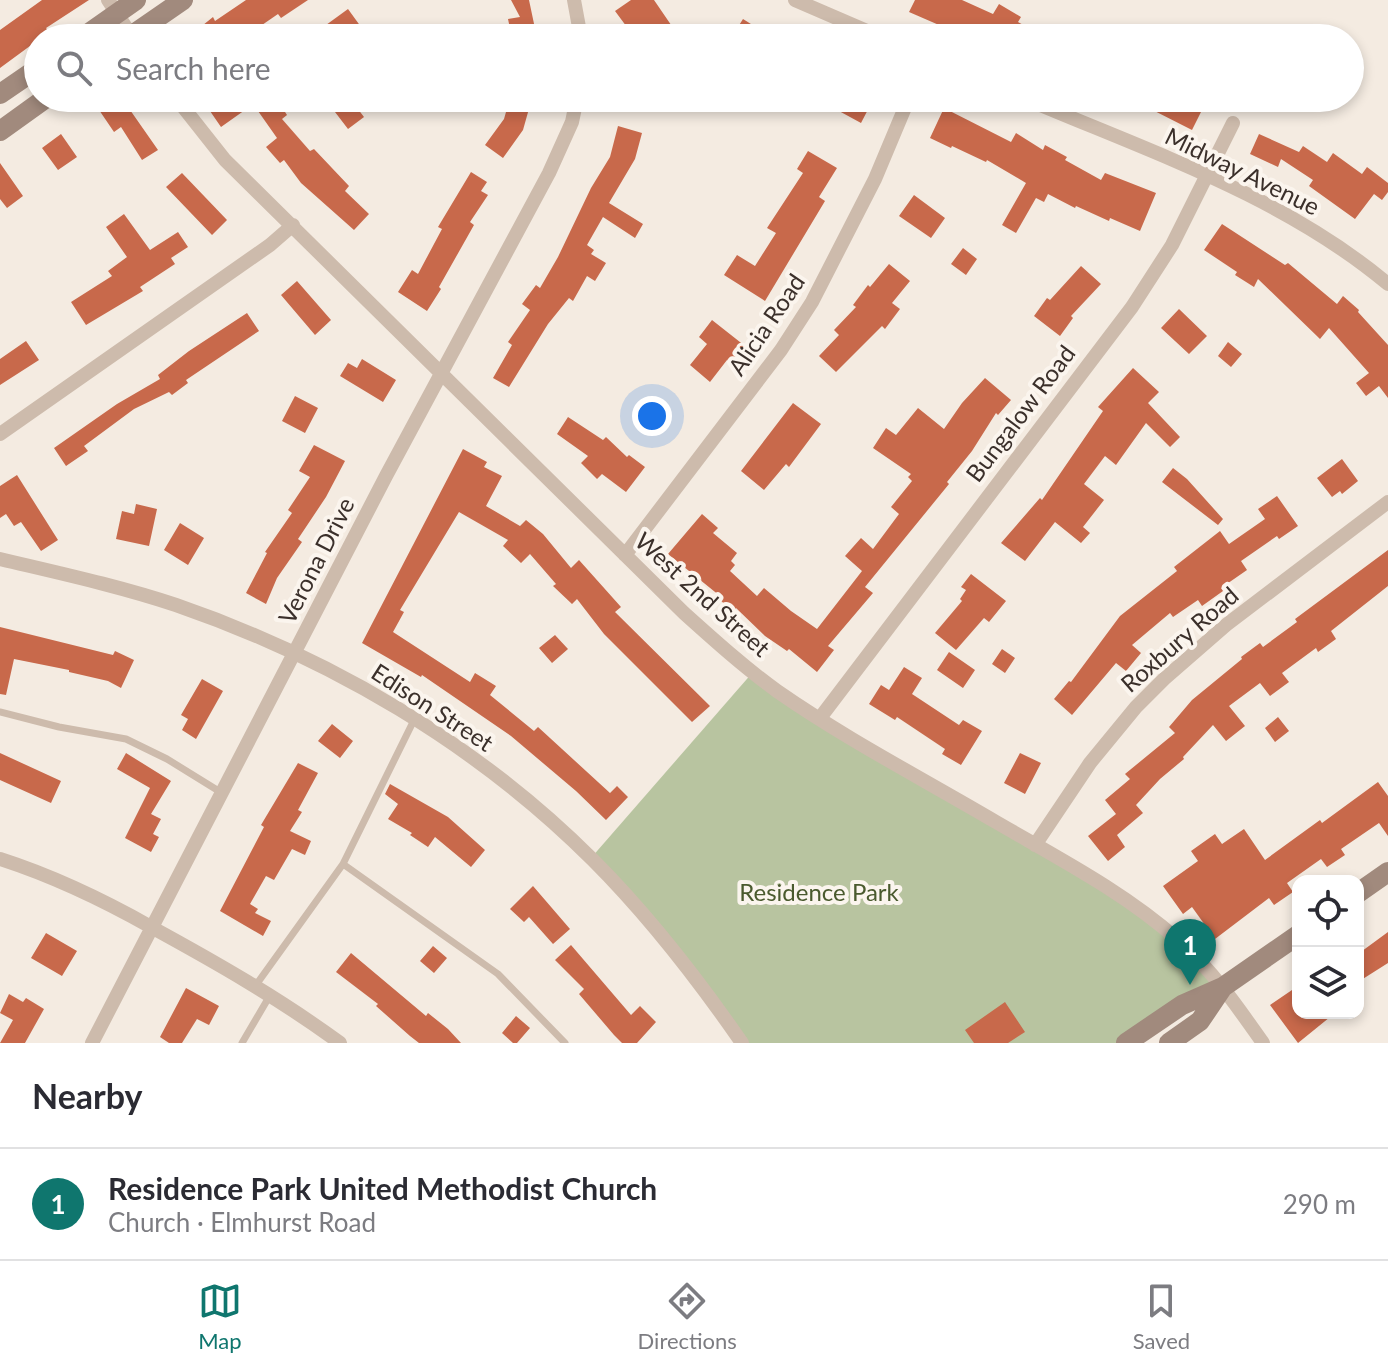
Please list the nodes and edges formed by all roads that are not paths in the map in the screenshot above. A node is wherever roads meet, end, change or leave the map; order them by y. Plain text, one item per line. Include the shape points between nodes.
1 (136, 0) edge
2 (183, 0) edge
3 (574, 0) edge
4 (795, 0) edge
5 (112, 7) edge
6 (96, 24) edge
7 (123, 24) edge
8 (149, 24) edge
9 (578, 24) edge
10 (851, 24) edge
11 (24, 78) edge
12 (0, 94) edge
13 (26, 112) edge
14 (187, 112) edge
15 (574, 112) edge
16 (903, 112) edge
17 (1056, 112) edge
18 (1233, 123) dead end
19 (0, 131) edge
20 (1207, 177) junction
21 (293, 225) junction
22 (1388, 284) edge
23 (443, 375) junction
24 (0, 434) edge
25 (1388, 502) edge
26 (625, 555) junction
27 (0, 559) edge
28 (295, 654) junction
29 (0, 712) edge
30 (820, 718) junction
31 (414, 720) junction
32 (222, 793) junction
33 (1035, 845) junction
34 (0, 859) edge
35 (343, 864) junction
36 (1388, 872) edge
37 (1364, 889) edge
38 (151, 927) junction
39 (1292, 939) edge
40 (256, 985) junction
41 (1223, 987) junction
42 (270, 995) junction
43 (92, 1043) edge
44 (242, 1043) edge
45 (340, 1043) edge
46 (565, 1043) edge
47 (742, 1043) edge
48 (1126, 1043) edge
49 (1169, 1043) edge
50 (1263, 1043) edge

1 - 5 street
2 - 8 street
3 - 9 street
4 - 10 street
5 - 6 street
5 - 7 street
11 - 12 street
13 - 19 street
14 - 21 street, West 2nd Street via 225,160
15 - 23 street, Verona Drive via 549,173
16 - 26 street, Alicia Road via 812,302
17 - 20 street, Midway Avenue
18 - 20 street, Bungalow Road
20 - 22 street, Midway Avenue via 1290,215
20 - 30 street, Bungalow Road via 1132,307
21 - 23 street, West 2nd Street
21 - 24 street
23 - 26 street, West 2nd Street
23 - 28 street, Verona Drive
25 - 33 street, Roxbury Road via 1164,679 1097,753
26 - 30 street, West 2nd Street via 729,653
27 - 28 street, Edison Street via 129,590
28 - 31 street, Edison Street
28 - 32 street, Verona Drive
29 - 32 lane via 126,739
30 - 33 street, West 2nd Street
31 - 35 lane
31 - 47 street, Edison Street via 511,789 591,858 680,958
32 - 38 street, Verona Drive
33 - 41 street, West 2nd Street via 1161,925
34 - 38 street via 50,877
35 - 40 lane
35 - 46 lane via 498,974
36 - 37 street
38 - 40 street
38 - 43 street, Verona Drive
39 - 41 street
40 - 42 street
41 - 48 street via 1182,1005
41 - 49 street via 1200,1021
41 - 50 street, West 2nd Street
42 - 44 lane
42 - 45 street

